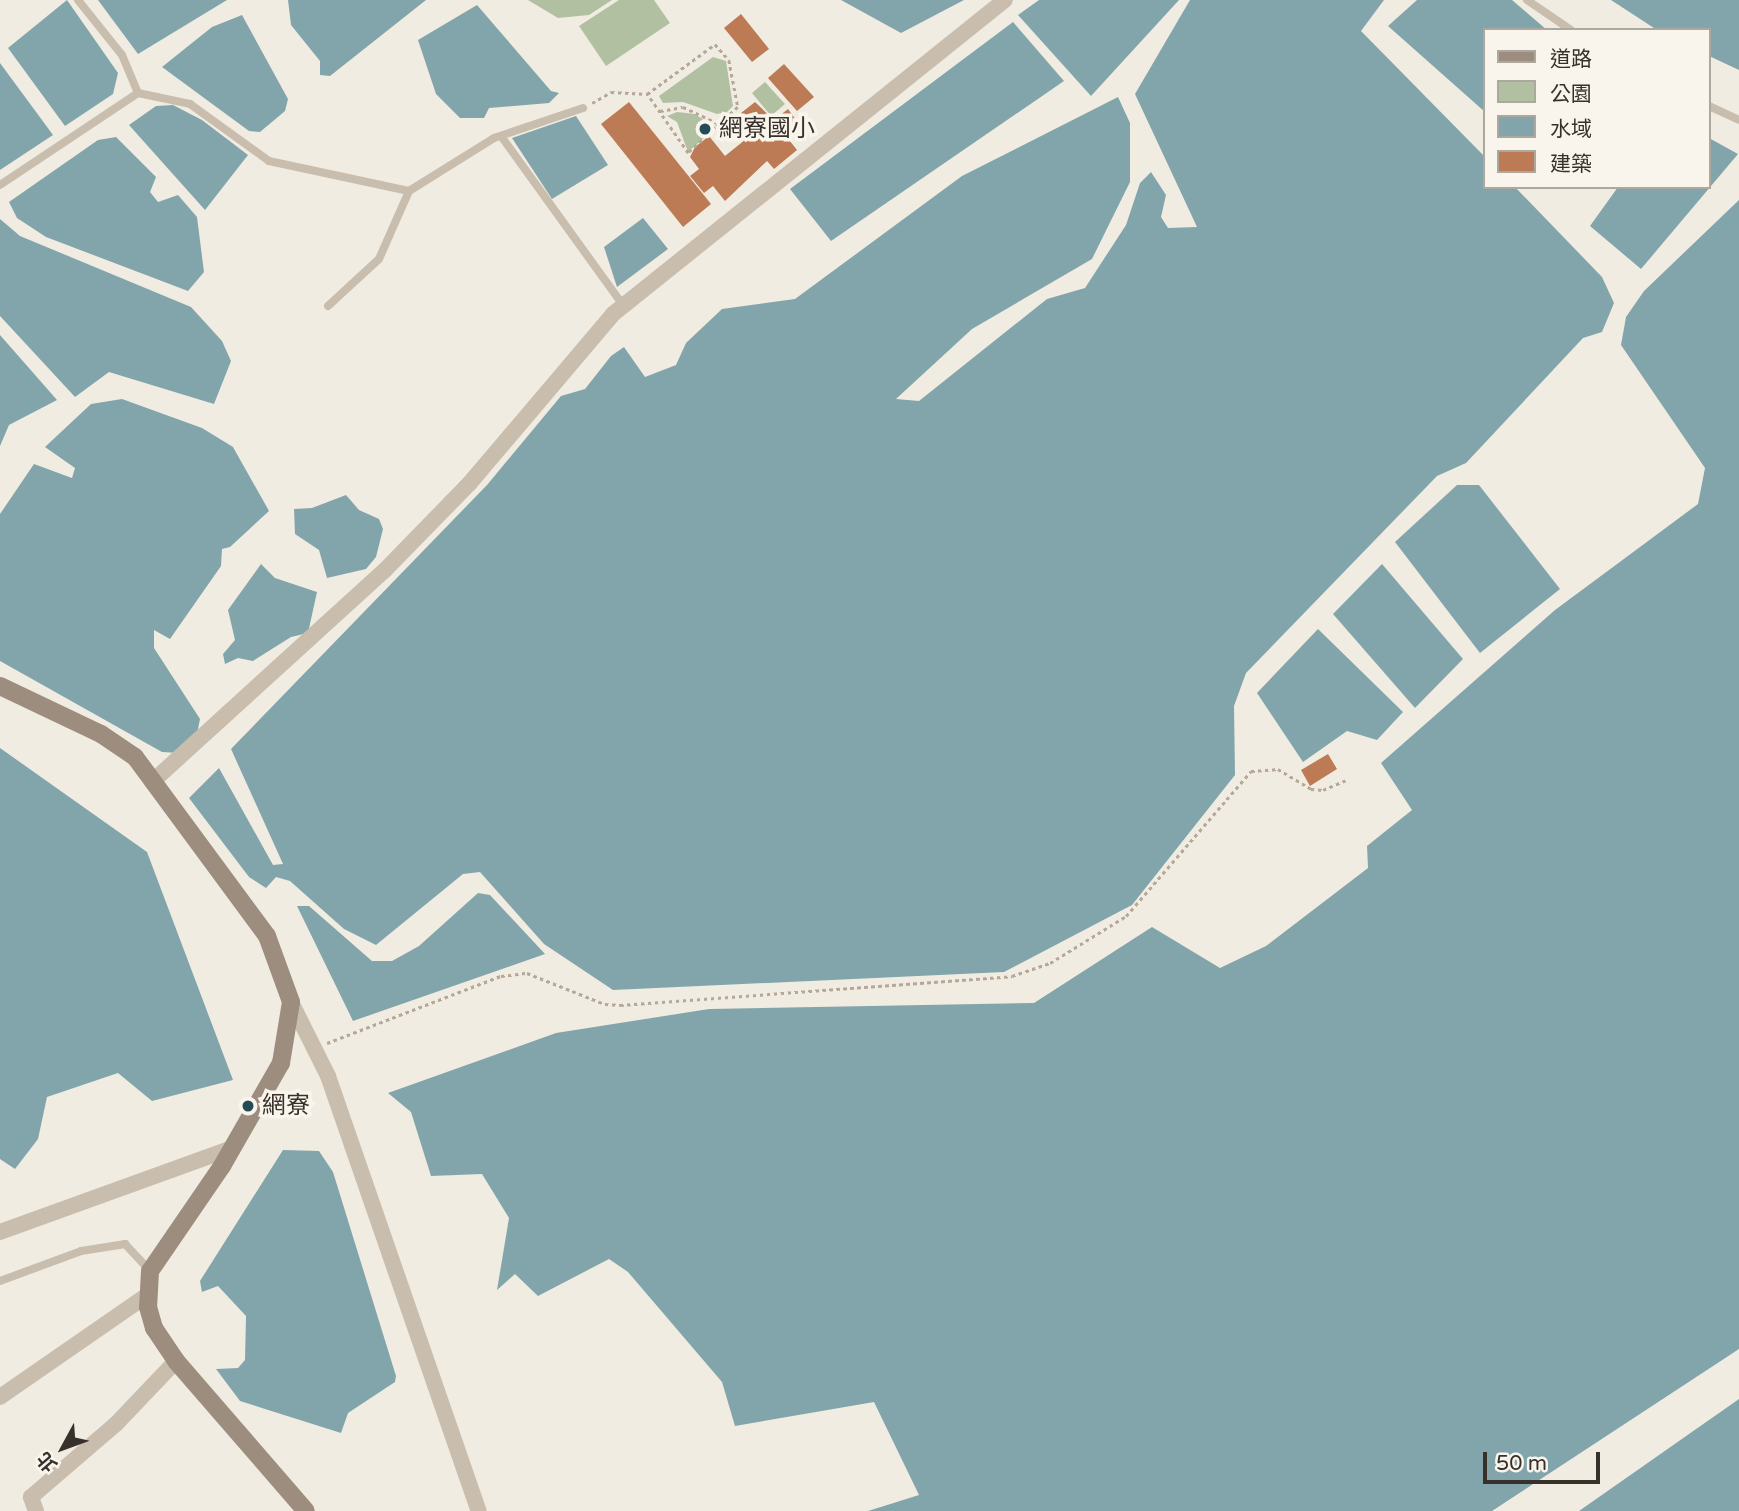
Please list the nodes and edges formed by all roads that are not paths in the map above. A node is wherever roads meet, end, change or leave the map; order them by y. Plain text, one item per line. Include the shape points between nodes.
1 (78, 0) edge
2 (1005, 0) edge
3 (1527, 0) edge
4 (1568, 28) edge
5 (138, 93) junction
6 (1711, 107) edge
7 (583, 108) road end
8 (1739, 120) edge
9 (500, 136) junction
10 (0, 186) edge
11 (409, 191) junction
12 (623, 305) junction
13 (328, 306) dead end
14 (0, 686) edge
15 (152, 782) junction
16 (291, 1002) junction
17 (232, 1149) junction
18 (0, 1232) edge
19 (150, 1271) junction
20 (0, 1281) edge
21 (149, 1294) junction
22 (176, 1362) junction
23 (0, 1397) edge
24 (36, 1511) edge
25 (306, 1511) edge
26 (479, 1511) edge

1 - 5 lane via 122,55
2 - 12 street
3 - 4 lane
5 - 10 lane
5 - 11 lane via 190,104 269,161
6 - 8 lane
7 - 9 lane
9 - 11 lane
9 - 12 lane
11 - 13 lane via 379,259
12 - 15 street via 524,413 469,484 384,571
14 - 15 main road via 101,734 135,757
15 - 16 main road via 268,936
16 - 17 main road via 281,1063
16 - 26 street via 315,1047
17 - 18 street
17 - 19 main road
19 - 20 lane via 125,1244 81,1251
19 - 21 main road
21 - 22 main road via 154,1328
21 - 23 street
22 - 24 street via 116,1424 31,1497
22 - 25 main road

